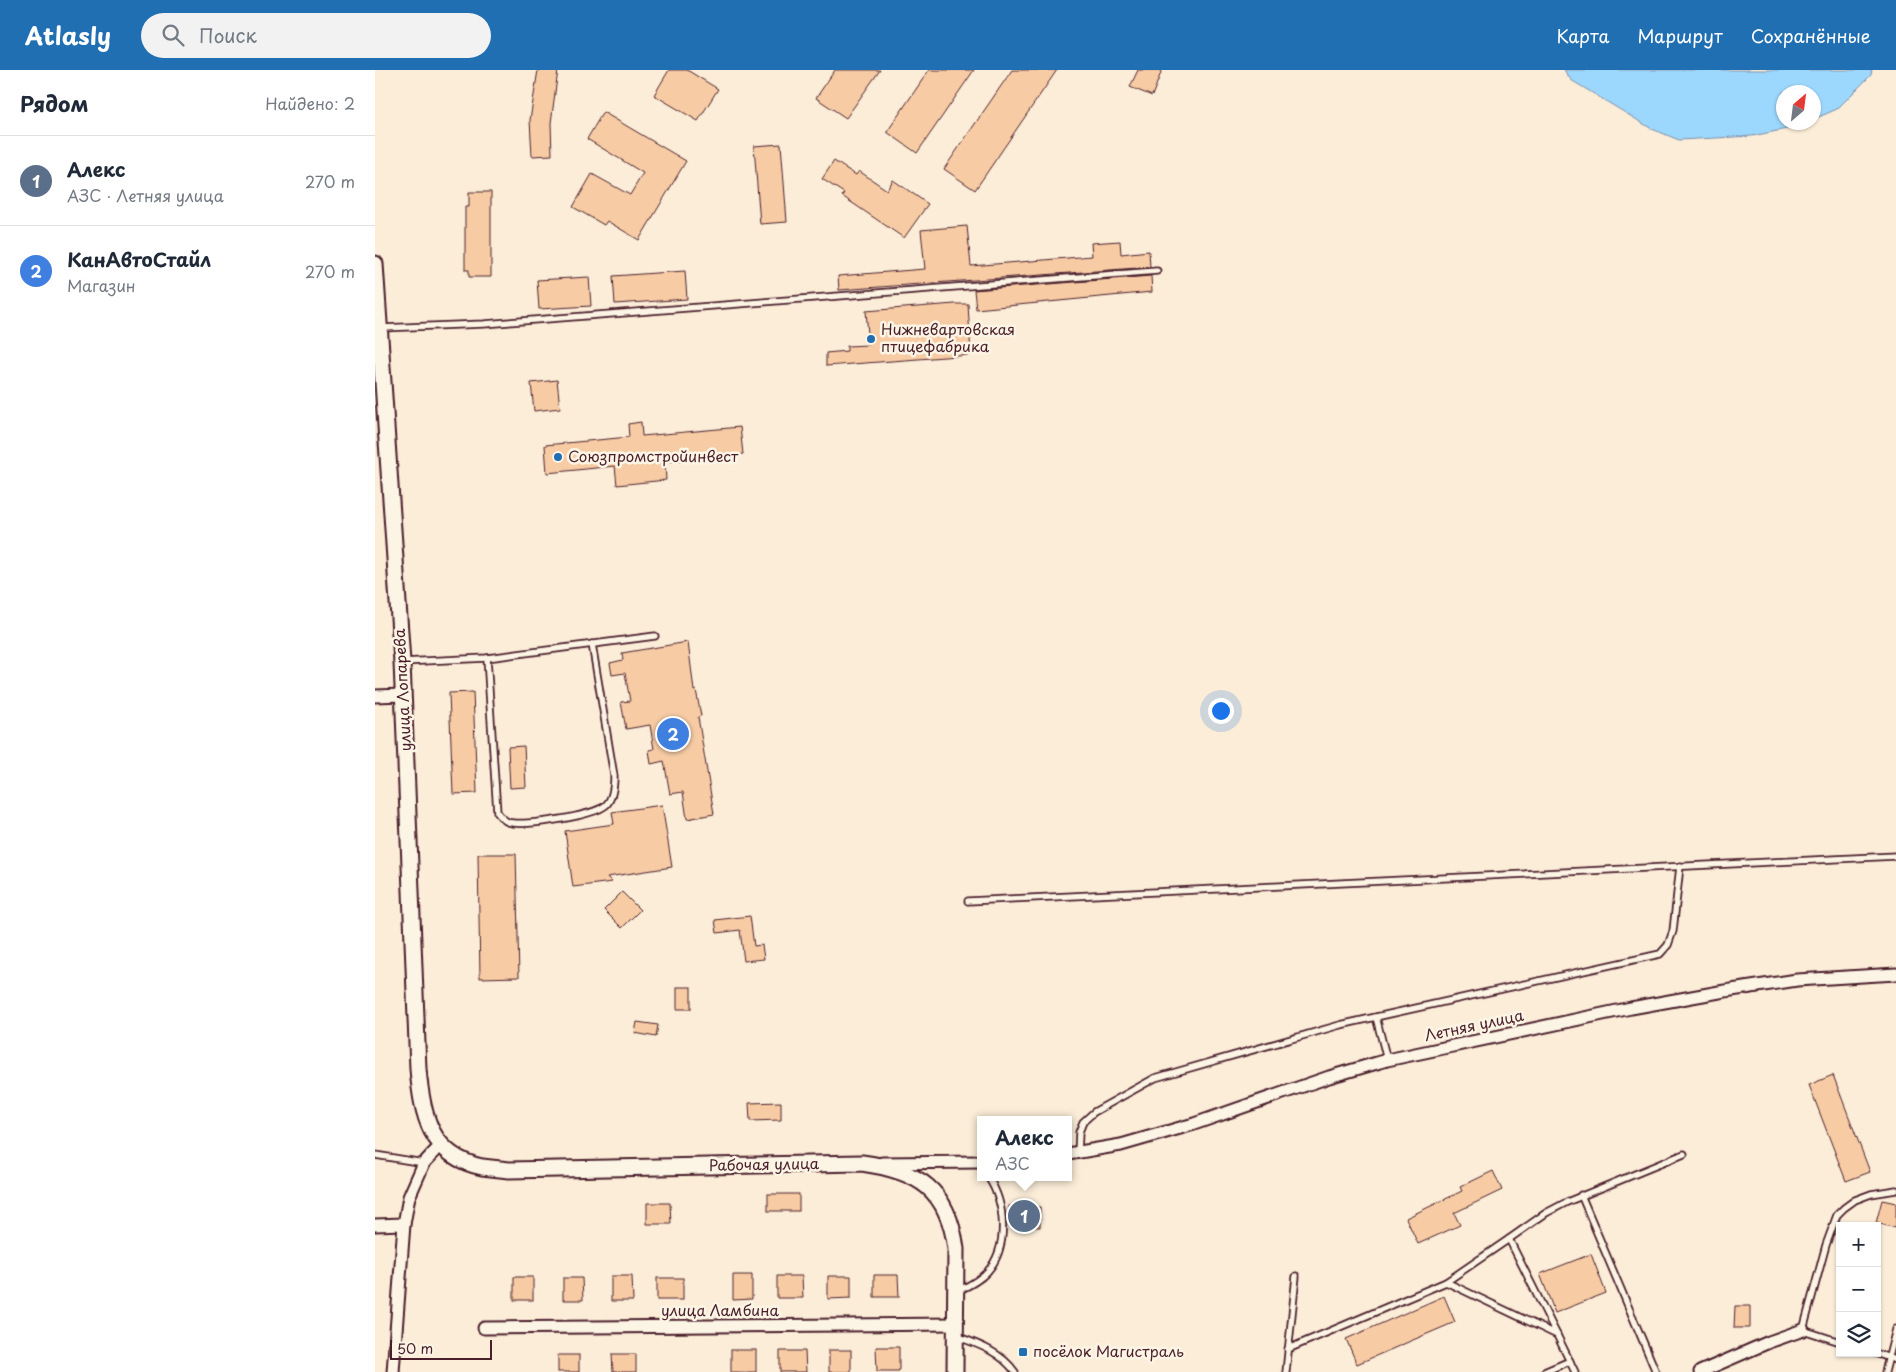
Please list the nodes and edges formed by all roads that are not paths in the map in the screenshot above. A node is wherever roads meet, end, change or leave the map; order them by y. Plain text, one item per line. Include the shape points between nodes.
1 (375, 264) edge
2 (1157, 271) dead end
3 (379, 328) junction
4 (655, 636) dead end
5 (592, 644) junction
6 (487, 658) junction
7 (402, 662) junction
8 (403, 695) junction
9 (375, 696) edge
10 (1896, 856) edge
11 (1680, 866) junction
12 (968, 901) dead end
13 (1896, 974) edge
14 (1376, 1017) junction
15 (1387, 1060) junction
16 (425, 1115) joint
17 (441, 1144) junction
18 (1073, 1154) edge
19 (1684, 1154) dead end
20 (375, 1155) edge
21 (424, 1163) junction
22 (862, 1164) junction
23 (977, 1164) edge
24 (990, 1181) edge
25 (1896, 1190) edge
26 (1581, 1195) junction
27 (404, 1224) junction
28 (375, 1225) edge
29 (1509, 1239) junction
30 (1296, 1276) dead end
31 (1445, 1282) junction
32 (956, 1292) junction
33 (484, 1328) dead end
34 (1896, 1329) edge
35 (956, 1330) junction
36 (1803, 1330) junction
37 (1557, 1335) junction
38 (1836, 1341) edge
39 (1289, 1349) junction
40 (1881, 1355) edge
41 (1888, 1358) junction
42 (1896, 1360) edge
43 (1570, 1361) junction
44 (1705, 1371) edge
45 (393, 1372) edge
46 (955, 1372) edge
47 (1015, 1372) edge
48 (1286, 1372) edge
49 (1544, 1372) edge
50 (1575, 1372) edge
51 (1656, 1372) edge
52 (1885, 1372) edge

1 - 3 main road, улица Лопарева
2 - 3 lane via 484,324
3 - 7 main road, улица Лопарева
4 - 5 lane
5 - 6 lane
5 - 6 lane via 614,786 605,806 578,817 522,823 509,822 497,812
6 - 7 lane
7 - 8 main road, улица Лопарева
8 - 9 street
8 - 16 main road, улица Лопарева via 418,1069
10 - 11 lane
11 - 12 lane
11 - 14 lane via 1673,931 1668,945 1660,954
13 - 15 street, Летняя улица via 1797,980 1725,991
14 - 15 lane
14 - 18 lane via 1155,1078 1083,1122
15 - 18 street, Летняя улица via 1194,1124 1121,1145
16 - 17 main road, Рабочая улица
17 - 21 street
17 - 22 main road, Рабочая улица via 459,1158 481,1166 509,1170
19 - 26 lane
20 - 21 lane
21 - 27 street via 409,1197
22 - 23 street
22 - 32 main road, Рабочая улица via 884,1166 911,1175 928,1186 940,1201 954,1236
24 - 32 lane via 1000,1205 1003,1235 995,1260 987,1272
25 - 36 lane via 1855,1200 1837,1215
26 - 29 lane via 1546,1213
26 - 51 lane
27 - 28 street
27 - 45 street
29 - 31 lane
29 - 37 lane
30 - 39 lane
31 - 37 lane
31 - 39 lane
32 - 35 main road, Рабочая улица
33 - 35 street, улица Ламбина
34 - 41 lane
35 - 46 main road, Рабочая улица
35 - 47 lane via 994,1352
36 - 38 lane
36 - 44 street
37 - 43 lane
39 - 48 lane
40 - 41 lane
41 - 42 lane
41 - 52 lane
43 - 49 lane
43 - 50 lane

